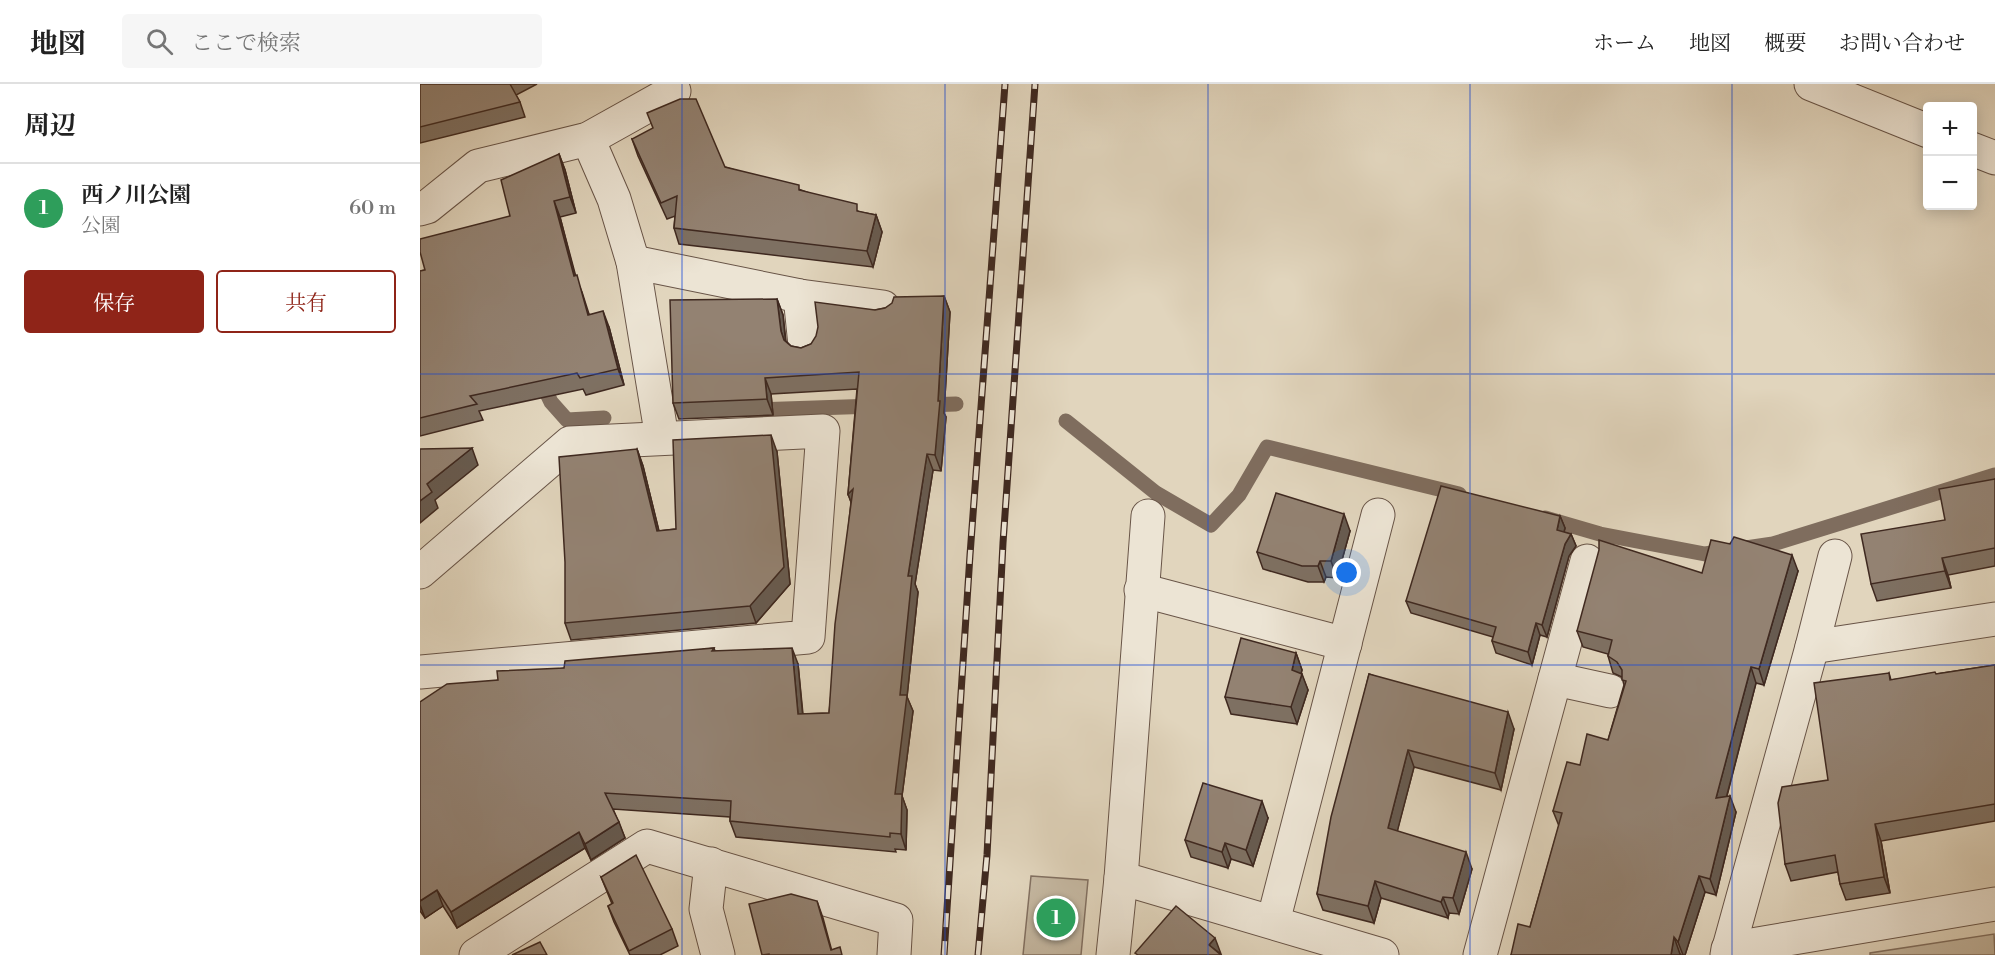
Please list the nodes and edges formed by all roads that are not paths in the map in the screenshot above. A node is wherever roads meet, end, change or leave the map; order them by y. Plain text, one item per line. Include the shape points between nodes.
1 (1811, 84) edge
2 (674, 91) dead end
3 (1923, 129) edge
4 (588, 140) junction
5 (1977, 151) edge
6 (1995, 158) edge
7 (420, 209) edge
8 (633, 262) junction
9 (800, 296) junction
10 (883, 307) edge
11 (805, 345) edge
12 (662, 438) junction
13 (1378, 514) dead end
14 (1148, 516) dead end
15 (1835, 556) dead end
16 (1587, 561) dead end
17 (420, 572) edge
18 (1141, 590) junction
19 (1995, 619) edge
20 (1345, 644) junction
21 (1812, 647) junction
22 (420, 672) edge
23 (1555, 679) junction
24 (1610, 691) dead end
25 (711, 864) junction
26 (1121, 878) junction
27 (1995, 904) edge
28 (1273, 922) junction
29 (1727, 952) edge
30 (476, 955) edge
31 (718, 955) edge
32 (894, 955) edge
33 (1113, 955) edge
34 (1382, 955) edge
35 (1480, 955) edge

1 - 3 street
2 - 4 street
4 - 7 street via 478,166
4 - 8 street via 614,199
5 - 6 street
8 - 9 street
8 - 12 street
9 - 10 street
9 - 11 street
12 - 17 street via 570,443
12 - 22 street via 823,431 808,637
13 - 20 street
14 - 18 street
15 - 21 street
16 - 23 street
18 - 20 street
18 - 26 street
19 - 21 street
20 - 28 street
21 - 29 street
23 - 24 street
23 - 35 street
25 - 30 street via 647,846
25 - 31 street via 706,909
25 - 32 street via 896,920
26 - 28 street
26 - 33 street
27 - 29 street
28 - 34 street

